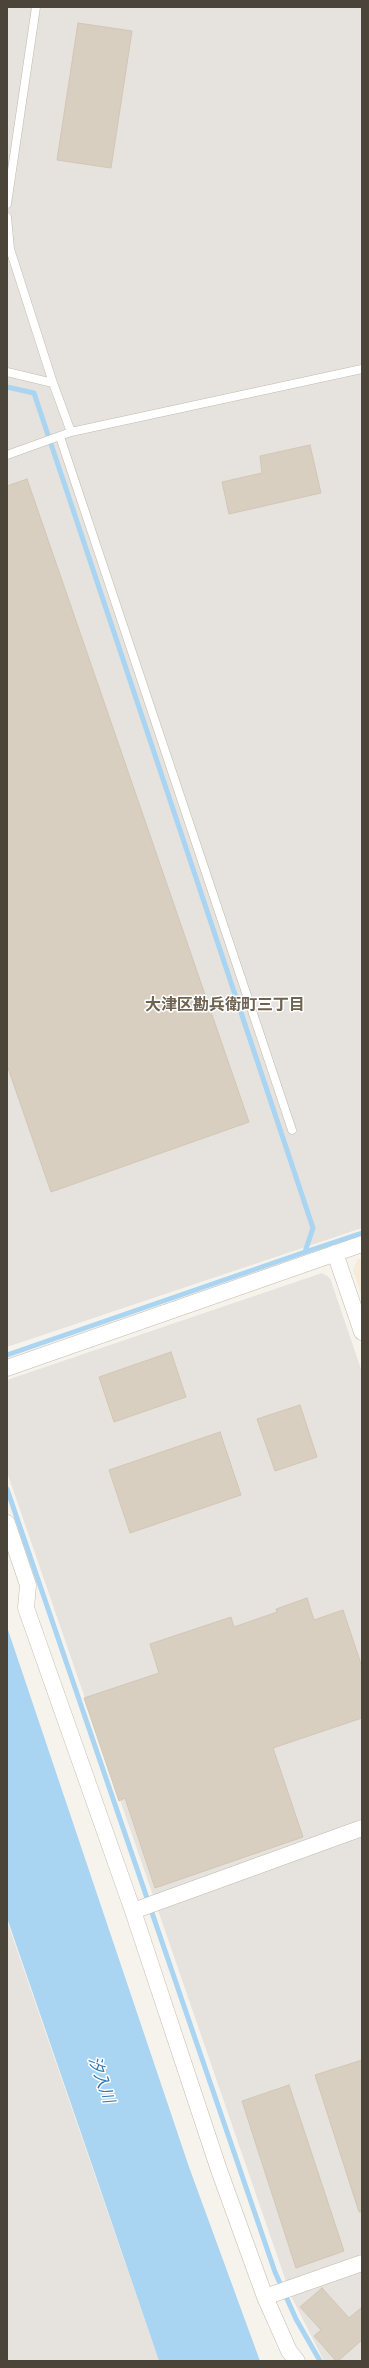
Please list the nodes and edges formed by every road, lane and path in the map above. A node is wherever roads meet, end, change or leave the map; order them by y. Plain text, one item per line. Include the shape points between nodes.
1 (36, 7) edge
2 (7, 204) edge
3 (7, 217) edge
4 (362, 370) edge
5 (7, 372) edge
6 (53, 383) junction
7 (72, 432) junction
8 (60, 437) junction
9 (7, 455) edge
10 (292, 1130) dead end
11 (362, 1244) edge
12 (335, 1253) junction
13 (362, 1332) edge
14 (7, 1368) edge
15 (7, 1524) edge
16 (362, 1828) edge
17 (133, 1911) junction
18 (362, 2263) edge
19 (265, 2297) junction
20 (297, 2361) edge

1 - 2 lane
3 - 6 lane via 10,249
4 - 7 lane
5 - 6 lane
6 - 7 lane
7 - 8 lane
8 - 9 lane
8 - 10 lane
11 - 12 street
12 - 13 street
12 - 14 street
15 - 17 street via 28,1585 26,1608
16 - 17 street
17 - 19 street via 219,2170
18 - 19 street
19 - 20 street via 289,2351

